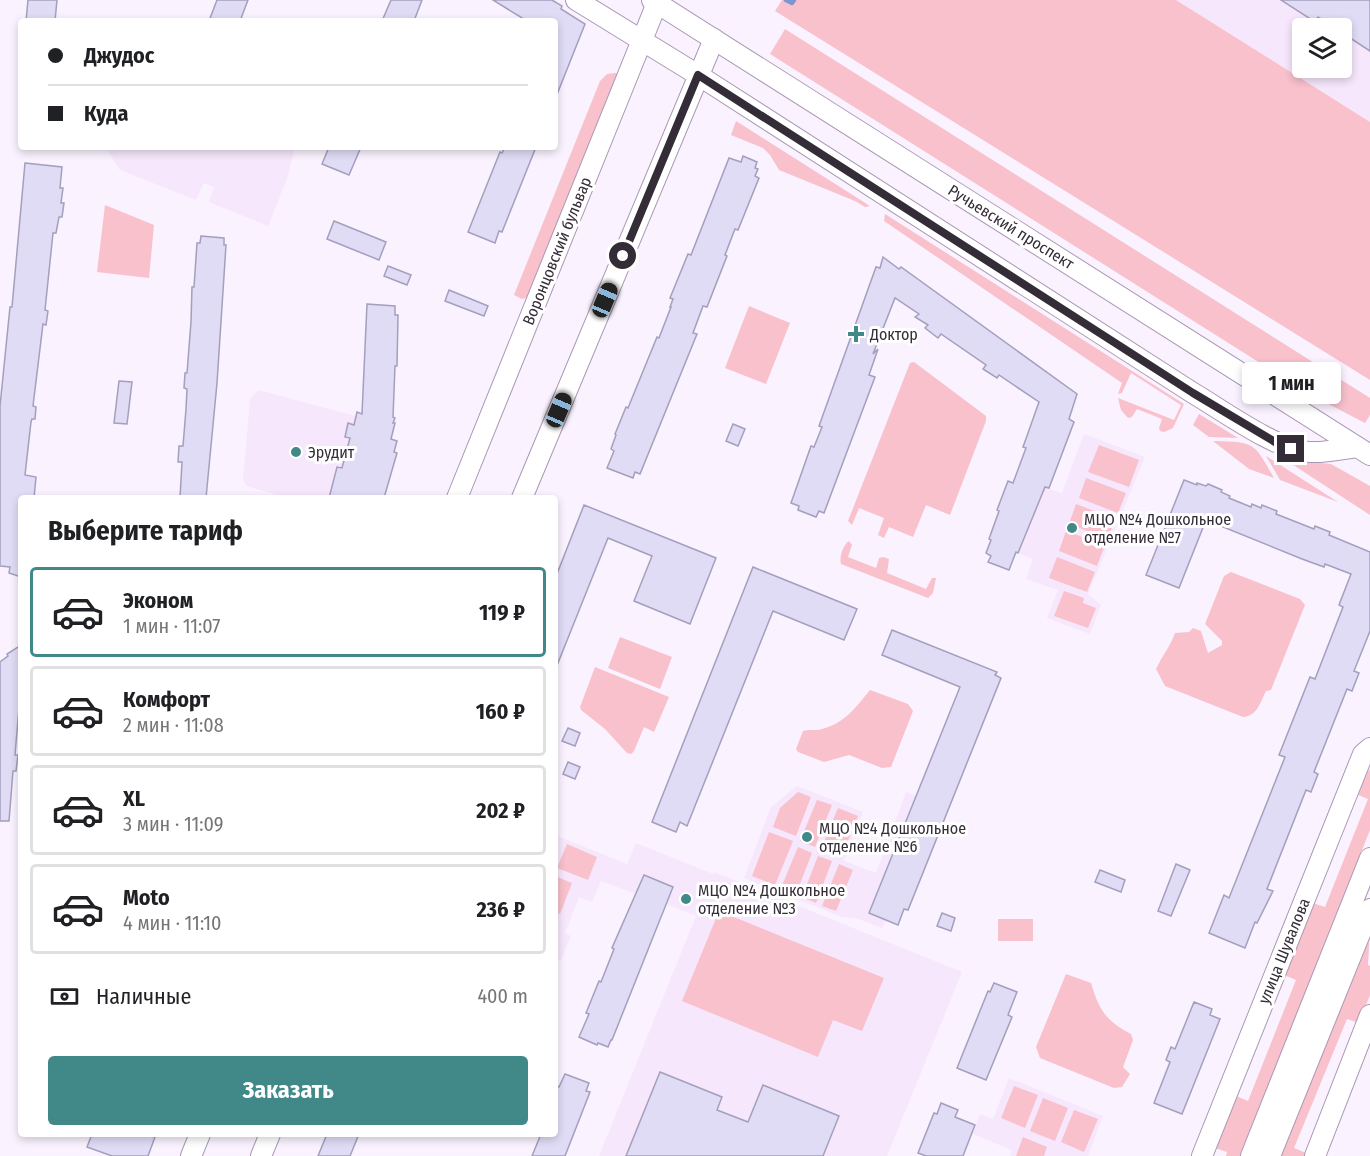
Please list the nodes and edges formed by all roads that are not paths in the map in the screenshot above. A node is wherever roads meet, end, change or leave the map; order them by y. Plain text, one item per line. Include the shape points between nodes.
1 (576, 0) edge
2 (654, 2) edge
3 (714, 39) junction
4 (642, 41) junction
5 (698, 75) junction
6 (1364, 451) edge
7 (458, 495) edge
8 (523, 495) edge
9 (1370, 748) edge
10 (1370, 858) edge
11 (1370, 909) edge
12 (1370, 1015) edge
13 (199, 1137) edge
14 (269, 1137) edge
15 (191, 1156) edge
16 (261, 1156) edge
17 (1202, 1156) edge
18 (1251, 1156) edge
19 (1270, 1156) edge
20 (1315, 1156) edge

1 - 4 street
2 - 3 street, Ручьевский проспект
2 - 4 street, Воронцовский бульвар
3 - 5 street
3 - 6 street, Ручьевский проспект
4 - 5 street
4 - 7 street, Воронцовский бульвар
5 - 6 street via 1275,442 1311,452
5 - 8 street
9 - 17 street, улица Шувалова via 1363,754
10 - 18 street
11 - 19 street
12 - 20 street
13 - 15 street
14 - 16 street

